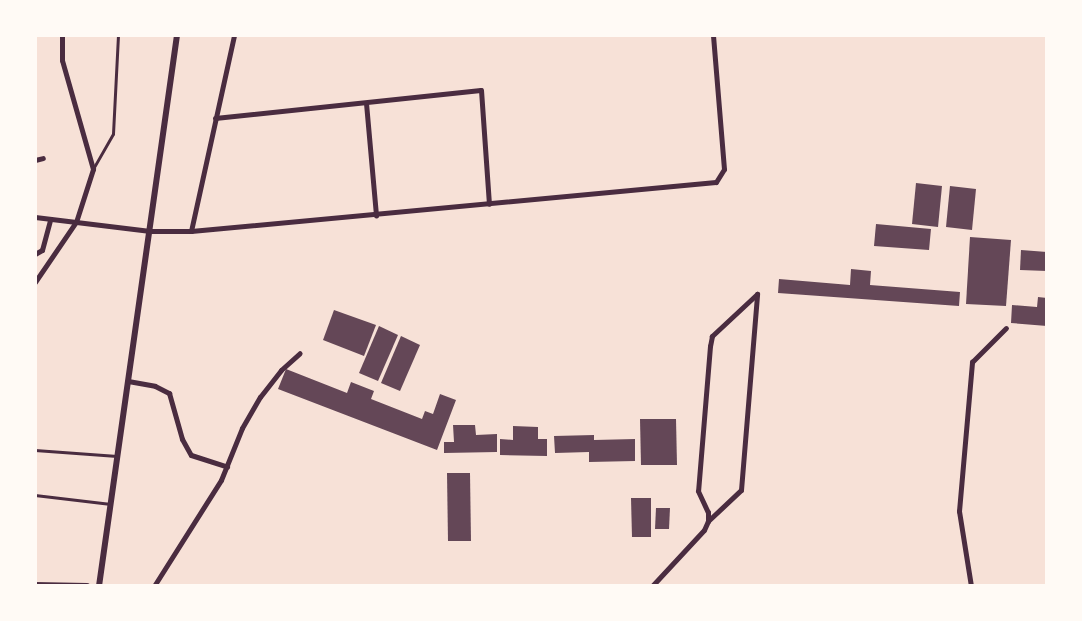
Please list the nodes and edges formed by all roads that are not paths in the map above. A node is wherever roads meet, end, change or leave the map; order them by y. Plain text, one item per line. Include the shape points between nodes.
1 (61, 35) edge
2 (118, 35) edge
3 (168, 35) edge
4 (177, 35) edge
5 (233, 35) edge
6 (713, 35) edge
7 (175, 47) junction
8 (366, 103) junction
9 (215, 118) junction
10 (43, 158) dead end
11 (35, 160) edge
12 (93, 169) junction
13 (489, 204) junction
14 (376, 216) junction
15 (35, 217) edge
16 (50, 220) junction
17 (76, 222) junction
18 (191, 230) junction
19 (150, 231) junction
20 (35, 254) edge
21 (35, 282) edge
22 (1006, 328) dead end
23 (300, 352) dead end
24 (128, 381) junction
25 (35, 450) edge
26 (117, 456) junction
27 (227, 467) junction
28 (35, 495) edge
29 (110, 504) junction
30 (708, 521) junction
31 (35, 585) edge
32 (87, 586) edge
33 (99, 586) edge
34 (154, 586) edge
35 (652, 586) edge
36 (971, 586) edge

1 - 12 street via 62,60
2 - 12 lane via 113,134
3 - 7 street
4 - 7 street
5 - 9 street
6 - 13 street via 724,169 716,182
7 - 19 street
8 - 9 street
8 - 13 street via 481,90
8 - 14 street
9 - 18 street
10 - 11 street
12 - 17 street
13 - 14 street
14 - 18 street
15 - 16 street
16 - 17 street
16 - 20 street via 42,250
17 - 19 street
17 - 21 street
18 - 19 street
19 - 24 street
22 - 36 street via 972,362 959,511
23 - 27 street via 260,397
24 - 26 street
24 - 27 street via 169,393 191,455
25 - 26 lane
26 - 29 street
27 - 34 street
28 - 29 lane
29 - 33 street
30 - 30 street via 741,490 757,294 712,336 698,491
30 - 35 street via 705,530
31 - 32 street

